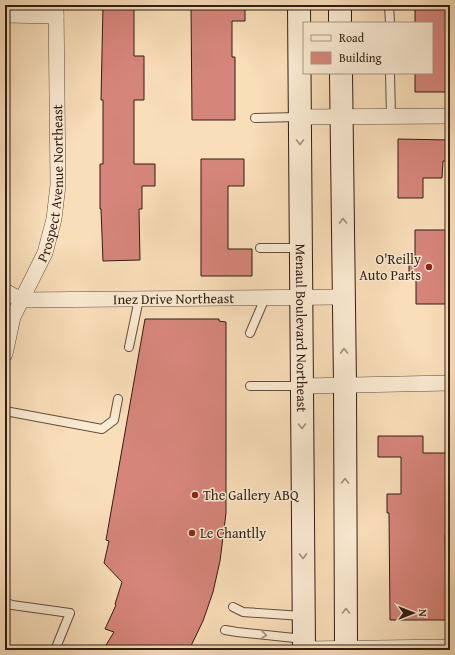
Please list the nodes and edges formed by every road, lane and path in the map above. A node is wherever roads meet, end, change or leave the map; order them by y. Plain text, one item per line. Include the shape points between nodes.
1 (299, 5) edge
2 (340, 5) edge
3 (389, 5) edge
4 (56, 11) edge
5 (5, 15) edge
6 (340, 22) edge
7 (390, 22) edge
8 (341, 74) edge
9 (390, 74) edge
10 (391, 116) junction
11 (450, 116) edge
12 (341, 117) junction
13 (255, 118) dead end
14 (300, 118) junction
15 (260, 248) dead end
16 (301, 248) junction
17 (5, 291) edge
18 (344, 297) junction
19 (265, 298) junction
20 (301, 298) junction
21 (140, 299) junction
22 (21, 300) junction
23 (250, 333) dead end
24 (129, 347) dead end
25 (5, 354) edge
26 (450, 383) edge
27 (345, 384) junction
28 (250, 386) dead end
29 (302, 386) junction
30 (118, 400) dead end
31 (5, 411) edge
32 (5, 602) edge
33 (233, 607) dead end
34 (304, 616) junction
35 (226, 630) dead end
36 (304, 646) edge
37 (450, 647) edge
38 (346, 649) edge
39 (415, 649) edge
40 (55, 650) edge

1 - 14 main road, Menaul Boulevard Northeast
2 - 6 main road
3 - 7 lane
4 - 5 street
4 - 22 street, Prospect Avenue Northeast via 58,185 54,219 45,253
8 - 12 main road
9 - 10 lane
10 - 11 street
10 - 12 street
12 - 14 street
18 -> 12 main road
13 - 14 lane
14 -> 16 main road, Menaul Boulevard Northeast
15 - 16 lane
16 - 20 main road, Menaul Boulevard Northeast
17 - 22 street, Inez Drive Northeast
18 - 20 street, Inez Drive Northeast
27 -> 18 main road
19 - 20 street, Inez Drive Northeast
19 - 21 street, Inez Drive Northeast
19 - 23 lane
20 - 29 main road, Menaul Boulevard Northeast
21 - 22 street, Inez Drive Northeast
21 - 24 lane
22 - 25 street, Prospect Avenue Northeast via 13,317
26 - 27 street
27 - 29 street
38 -> 27 main road
28 - 29 lane
29 -> 34 main road, Menaul Boulevard Northeast
30 - 31 lane via 114,420 102,429
32 - 40 lane via 70,613
33 - 34 lane via 243,612
34 - 36 main road, Menaul Boulevard Northeast
35 -> 36 lane
36 - 38 street
37 - 39 street
38 - 39 street

